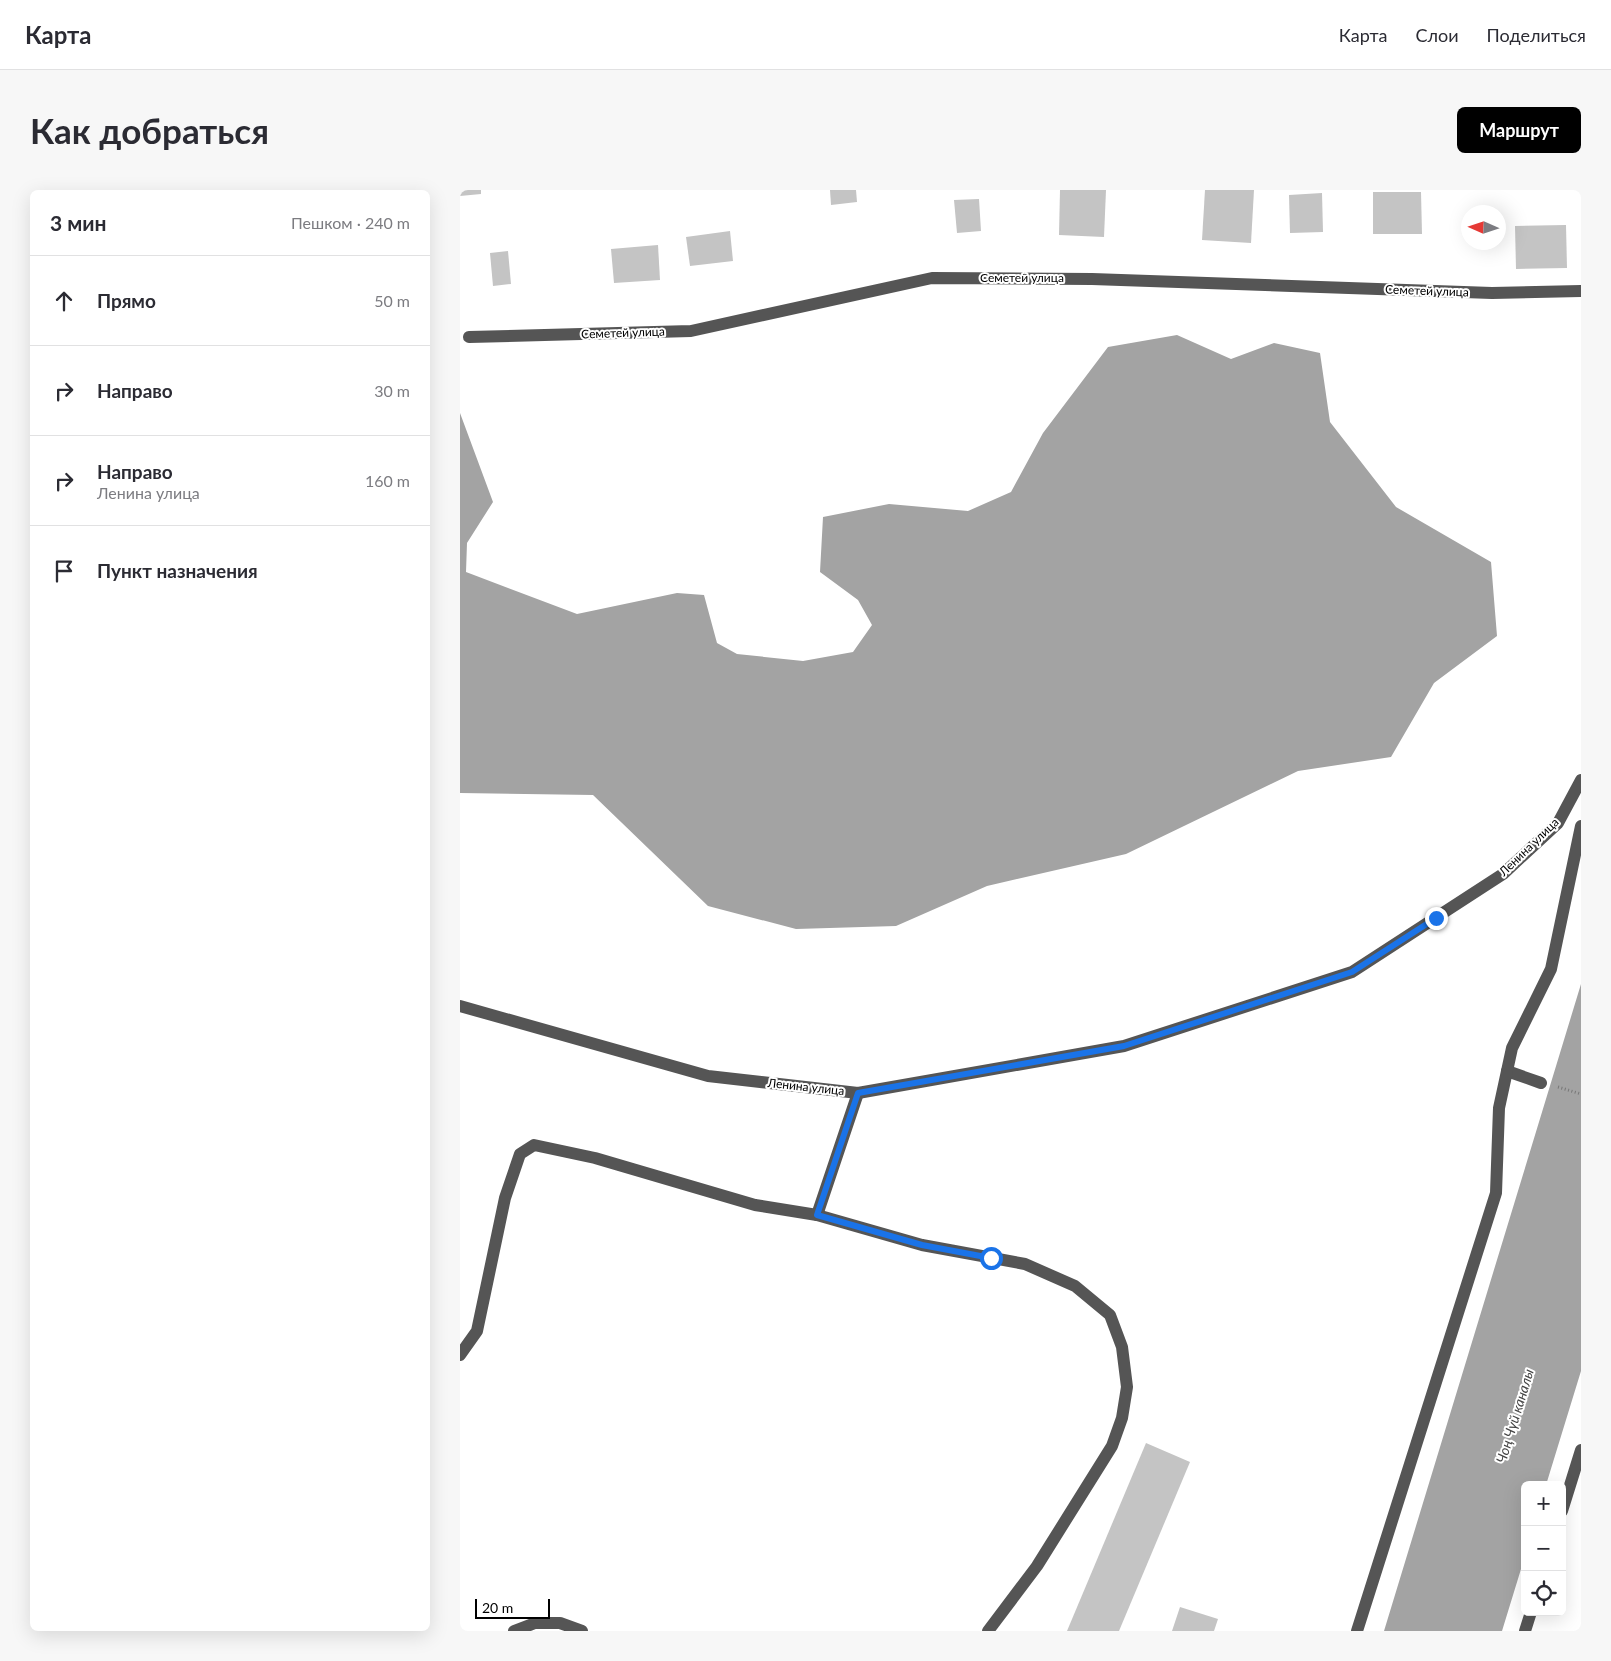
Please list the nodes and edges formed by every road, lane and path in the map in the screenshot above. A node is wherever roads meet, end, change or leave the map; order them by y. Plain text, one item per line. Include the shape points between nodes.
1 (1581, 291) edge
2 (469, 337) dead end
3 (1581, 780) edge
4 (1581, 826) edge
5 (460, 1006) edge
6 (1507, 1071) junction
7 (1542, 1083) joint
8 (858, 1093) junction
9 (1581, 1094) edge
10 (817, 1215) junction
11 (460, 1355) edge
12 (1581, 1450) edge
13 (1566, 1498) edge
14 (1530, 1616) edge
15 (514, 1631) edge
16 (582, 1631) edge
17 (988, 1631) edge
18 (1357, 1631) edge
19 (1525, 1631) edge

1 - 2 street, Семетей улица via 1492,294 1092,279 932,278 691,331
3 - 8 street, Ленина улица via 1558,823 1503,874 1352,972 1124,1046
4 - 6 street via 1551,969 1512,1048
5 - 8 street, Ленина улица via 708,1076
6 - 7 street
6 - 18 street via 1499,1108 1496,1193
7 - 9 path
8 - 10 street
10 - 11 street via 755,1205 595,1158 534,1145 520,1154 505,1198 477,1332
10 - 17 street via 922,1245 1025,1264 1075,1286 1110,1315 1122,1347 1128,1387 1112,1446 1037,1566
12 - 13 street
14 - 19 street
15 - 16 street via 535,1623 560,1623

